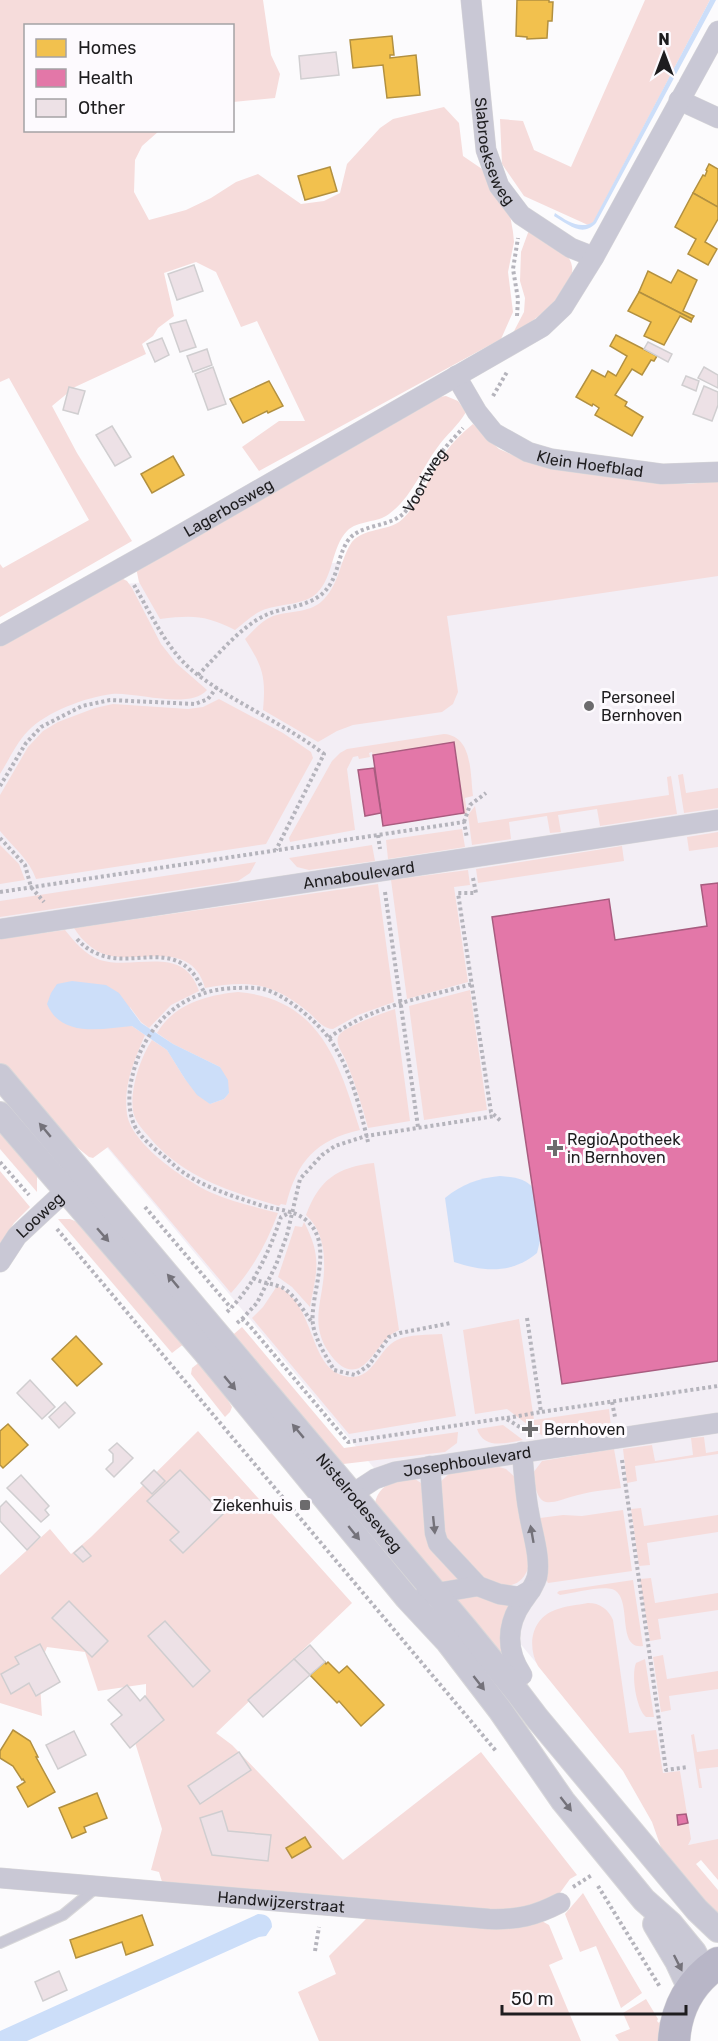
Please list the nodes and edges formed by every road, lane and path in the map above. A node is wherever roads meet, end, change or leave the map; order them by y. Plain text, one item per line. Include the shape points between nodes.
1 (471, 0) edge
2 (718, 32) edge
3 (679, 100) junction
4 (718, 118) edge
5 (594, 257) junction
6 (456, 376) junction
7 (477, 412) junction
8 (718, 472) edge
9 (124, 567) junction
10 (0, 636) edge
11 (198, 675) junction
12 (217, 687) junction
13 (0, 786) edge
14 (486, 793) dead end
15 (718, 820) edge
16 (464, 822) junction
17 (378, 835) junction
18 (0, 838) edge
19 (275, 850) junction
20 (470, 857) junction
21 (382, 870) junction
22 (31, 887) junction
23 (0, 892) edge
24 (60, 920) junction
25 (0, 929) edge
26 (472, 984) junction
27 (204, 992) junction
28 (401, 1004) junction
29 (329, 1038) junction
30 (0, 1076) edge
31 (0, 1114) edge
32 (495, 1116) junction
33 (502, 1122) dead end
34 (418, 1127) junction
35 (366, 1136) junction
36 (368, 1142) dead end
37 (0, 1162) edge
38 (83, 1174) junction
39 (65, 1190) junction
40 (143, 1204) dead end
41 (43, 1210) junction
42 (291, 1212) junction
43 (0, 1262) edge
44 (253, 1278) junction
45 (266, 1284) junction
46 (231, 1308) junction
47 (527, 1318) dead end
48 (242, 1319) junction
49 (451, 1323) dead end
50 (313, 1324) junction
51 (209, 1335) junction
52 (170, 1364) junction
53 (718, 1386) edge
54 (612, 1402) junction
55 (542, 1412) junction
56 (505, 1418) junction
57 (718, 1423) edge
58 (619, 1438) junction
59 (553, 1448) junction
60 (522, 1452) junction
61 (430, 1466) junction
62 (341, 1501) junction
63 (478, 1586) junction
64 (531, 1590) junction
65 (434, 1593) junction
66 (407, 1598) junction
67 (522, 1675) dead end
68 (499, 1755) dead end
69 (688, 1767) dead end
70 (585, 1866) dead end
71 (0, 1878) edge
72 (98, 1886) junction
73 (560, 1903) dead end
74 (718, 1930) edge
75 (0, 1943) edge
76 (700, 1981) edge
77 (674, 2041) edge
78 (694, 2041) edge

1 - 5 street, Slabroekseweg via 486,150 499,186 521,215 571,248
2 - 3 street
3 - 4 street
3 - 5 street
5 - 6 street via 563,307 542,327
6 - 7 street
6 - 9 street, Lagerbosweg
7 - 8 street, Klein Hoefblad via 494,433 552,459 662,474
7 - 11 path, Voortweg via 436,459 404,513 348,540 337,575 321,595 266,615 239,634
9 - 10 street, Lagerbosweg
9 - 11 path via 173,648
11 - 12 path
12 - 13 path via 208,699 195,704 110,700 82,706 41,727 26,743
12 - 19 path via 300,735 324,754
14 - 16 path via 470,805
15 - 20 street, Annaboulevard
16 - 17 path
16 - 20 path
17 - 19 path
17 - 21 path
18 - 22 path via 26,865
19 - 22 path
20 - 21 street, Annaboulevard
20 - 26 path via 476,893 458,893
21 - 24 street, Annaboulevard
21 - 28 path
22 - 23 path
22 - 24 path
24 - 25 street, Annaboulevard
24 - 27 path via 85,947 102,957 161,958 183,964 197,977
26 - 28 path
26 - 32 path via 491,1112
27 - 29 path via 265,989 296,1006
27 - 42 path via 164,1016 141,1051 128,1098 134,1125 149,1144 183,1172 265,1206
28 - 29 path via 360,1018
28 - 34 path
29 - 35 path via 347,1070
38 -> 30 street, Nistelrodeseweg
31 - 39 street, Nistelrodeseweg
32 - 33 path
32 - 34 path
34 - 35 path
35 - 36 path
35 - 42 path via 321,1155 300,1179
37 - 41 path
38 - 39 street, Looweg
51 -> 38 street, Nistelrodeseweg
39 - 41 street, Looweg
39 -> 51 street, Nistelrodeseweg
40 - 46 path
41 - 43 street, Looweg via 17,1236
41 - 52 path
42 - 44 path via 280,1217 270,1252
42 - 45 path via 287,1235
42 - 50 path via 310,1224 320,1248
44 - 45 path
44 - 46 path
45 - 48 path via 257,1303
45 - 50 path via 283,1287
46 - 51 path
47 - 55 path
48 - 51 path
48 - 56 path via 348,1442
49 - 50 path via 389,1337 369,1365 355,1375 334,1370
51 - 52 path
51 - 62 street, Nistelrodeseweg
52 - 68 path
53 - 54 path
54 - 55 path
54 - 58 path
55 - 56 path
56 - 59 path
57 - 58 street, Josephboulevard
58 - 59 street, Josephboulevard
58 - 69 path via 666,1770
59 - 60 street, Josephboulevard
60 - 61 street, Josephboulevard
64 -> 60 street via 538,1566
61 - 62 street, Josephboulevard via 375,1479
61 -> 63 street via 438,1543
62 - 65 street, Nistelrodeseweg
62 -> 66 street, Nistelrodeseweg
63 - 64 street via 519,1597
63 - 65 street
64 - 67 street via 509,1631 514,1662
65 - 66 street
65 - 74 street, Nistelrodeseweg
66 -> 76 street, Nistelrodeseweg via 448,1642 563,1801 644,1900 677,1961
70 - 76 path
71 - 72 street, Handwijzerstraat
72 - 73 street, Handwijzerstraat via 489,1920 521,1918
72 - 75 lane via 63,1915
76 - 77 main road via 680,2007
76 - 78 main road

